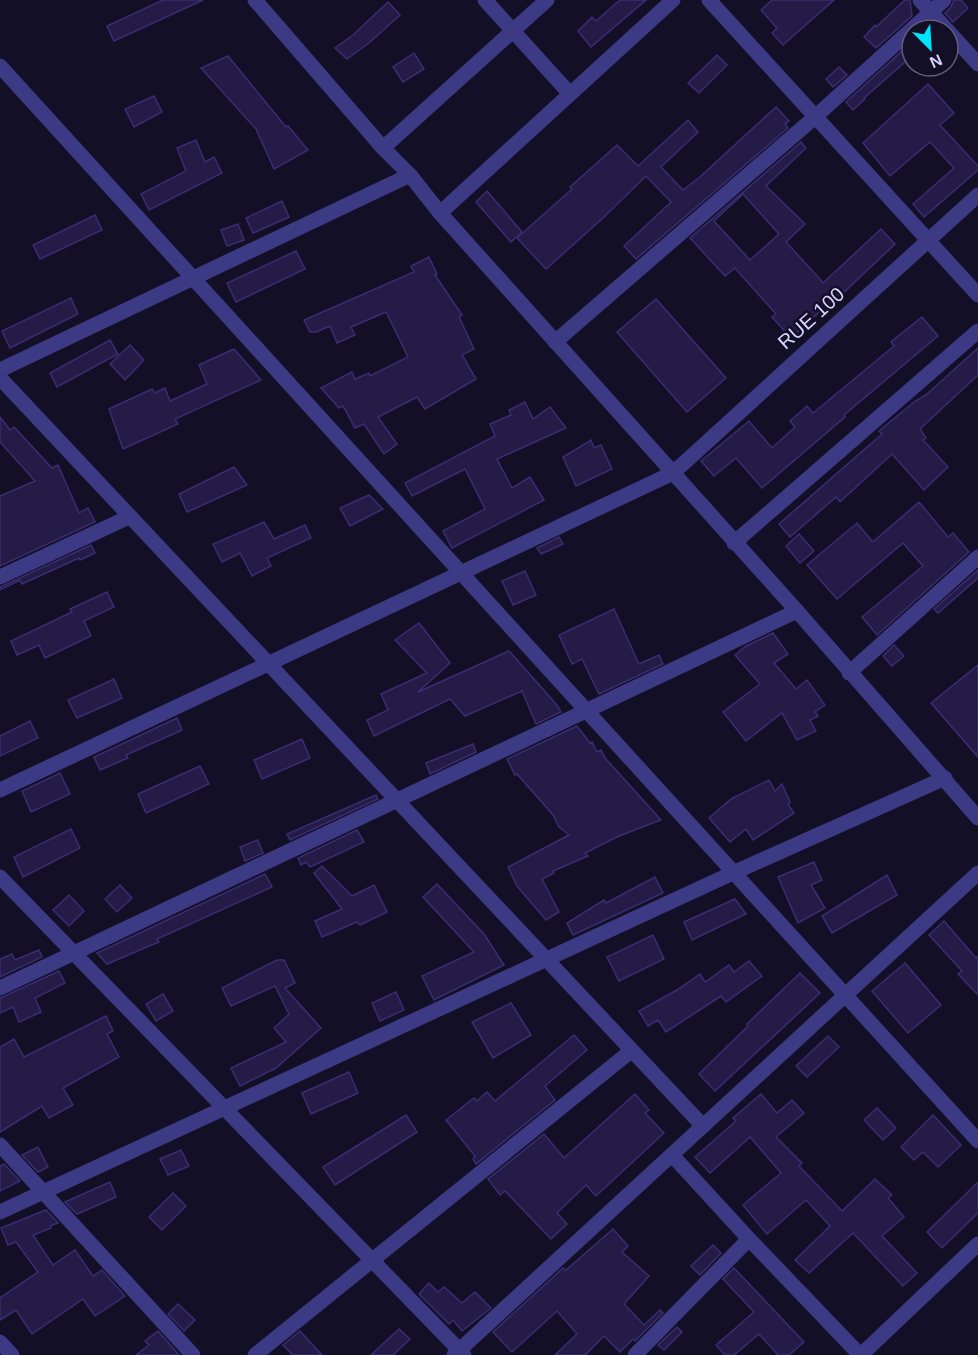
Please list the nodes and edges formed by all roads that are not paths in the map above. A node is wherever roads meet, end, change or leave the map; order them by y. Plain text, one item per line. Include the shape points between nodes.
1 (485, 0) edge
2 (547, 0) edge
3 (673, 0) edge
4 (709, 0) edge
5 (920, 0) edge
6 (944, 0) edge
7 (263, 3) edge
8 (931, 12) junction
9 (937, 18) edge
10 (513, 30) junction
11 (960, 44) edge
12 (978, 64) edge
13 (0, 66) edge
14 (570, 94) junction
15 (815, 117) junction
16 (383, 148) junction
17 (410, 174) junction
18 (978, 195) edge
19 (440, 213) junction
20 (928, 240) junction
21 (192, 278) junction
22 (978, 295) edge
23 (978, 331) edge
24 (555, 342) junction
25 (0, 370) edge
26 (0, 378) edge
27 (673, 473) junction
28 (129, 517) junction
29 (734, 543) junction
30 (978, 556) edge
31 (460, 573) junction
32 (0, 576) edge
33 (796, 611) junction
34 (267, 664) junction
35 (849, 672) junction
36 (586, 711) junction
37 (945, 778) junction
38 (0, 790) edge
39 (397, 800) junction
40 (972, 800) edge
41 (978, 818) edge
42 (735, 872) junction
43 (978, 873) edge
44 (0, 877) edge
45 (74, 954) junction
46 (548, 960) junction
47 (0, 988) edge
48 (845, 995) junction
49 (631, 1051) junction
50 (224, 1108) junction
51 (703, 1126) junction
52 (978, 1141) edge
53 (0, 1145) edge
54 (672, 1155) junction
55 (44, 1192) junction
56 (0, 1212) edge
57 (749, 1239) junction
58 (978, 1244) edge
59 (372, 1260) junction
60 (0, 1342) edge
61 (459, 1353) edge
62 (12, 1355) edge
63 (193, 1355) edge
64 (255, 1355) edge
65 (635, 1355) edge
66 (861, 1355) edge

1 - 10 street
2 - 10 street
3 - 14 street
4 - 15 street
5 - 8 street
6 - 8 street
7 - 16 street
8 - 9 street
8 - 15 street
10 - 14 street
10 - 16 street
11 - 12 street
13 - 21 street
14 - 19 street
15 - 20 street
15 - 24 street
16 - 17 street
17 - 19 street
17 - 21 street
18 - 20 street, RUE 100
19 - 24 street
20 - 22 street
20 - 27 street, RUE 100
21 - 25 street
21 - 31 street
23 - 29 street
24 - 27 street
26 - 28 street
27 - 29 street
27 - 31 street, RUE 100
28 - 32 street
28 - 34 street
29 - 33 street
30 - 35 street
31 - 34 street, RUE 100
31 - 36 street
33 - 35 street
33 - 36 street
34 - 38 street, RUE 100
34 - 39 street
35 - 37 street
36 - 39 street
36 - 42 street
37 - 40 street
37 - 42 street
39 - 45 street
39 - 46 street
40 - 41 street
42 - 46 street
42 - 48 street
43 - 48 street
44 - 45 street
45 - 47 street
45 - 50 street
46 - 49 street
46 - 50 street
48 - 51 street
48 - 52 street
49 - 51 street
49 - 59 street
50 - 55 street
50 - 59 street
51 - 54 street
53 - 55 street
54 - 57 street
54 - 61 street
55 - 56 street
55 - 63 street
57 - 65 street
57 - 66 street
58 - 66 street
59 - 61 street
59 - 64 street
60 - 62 street

